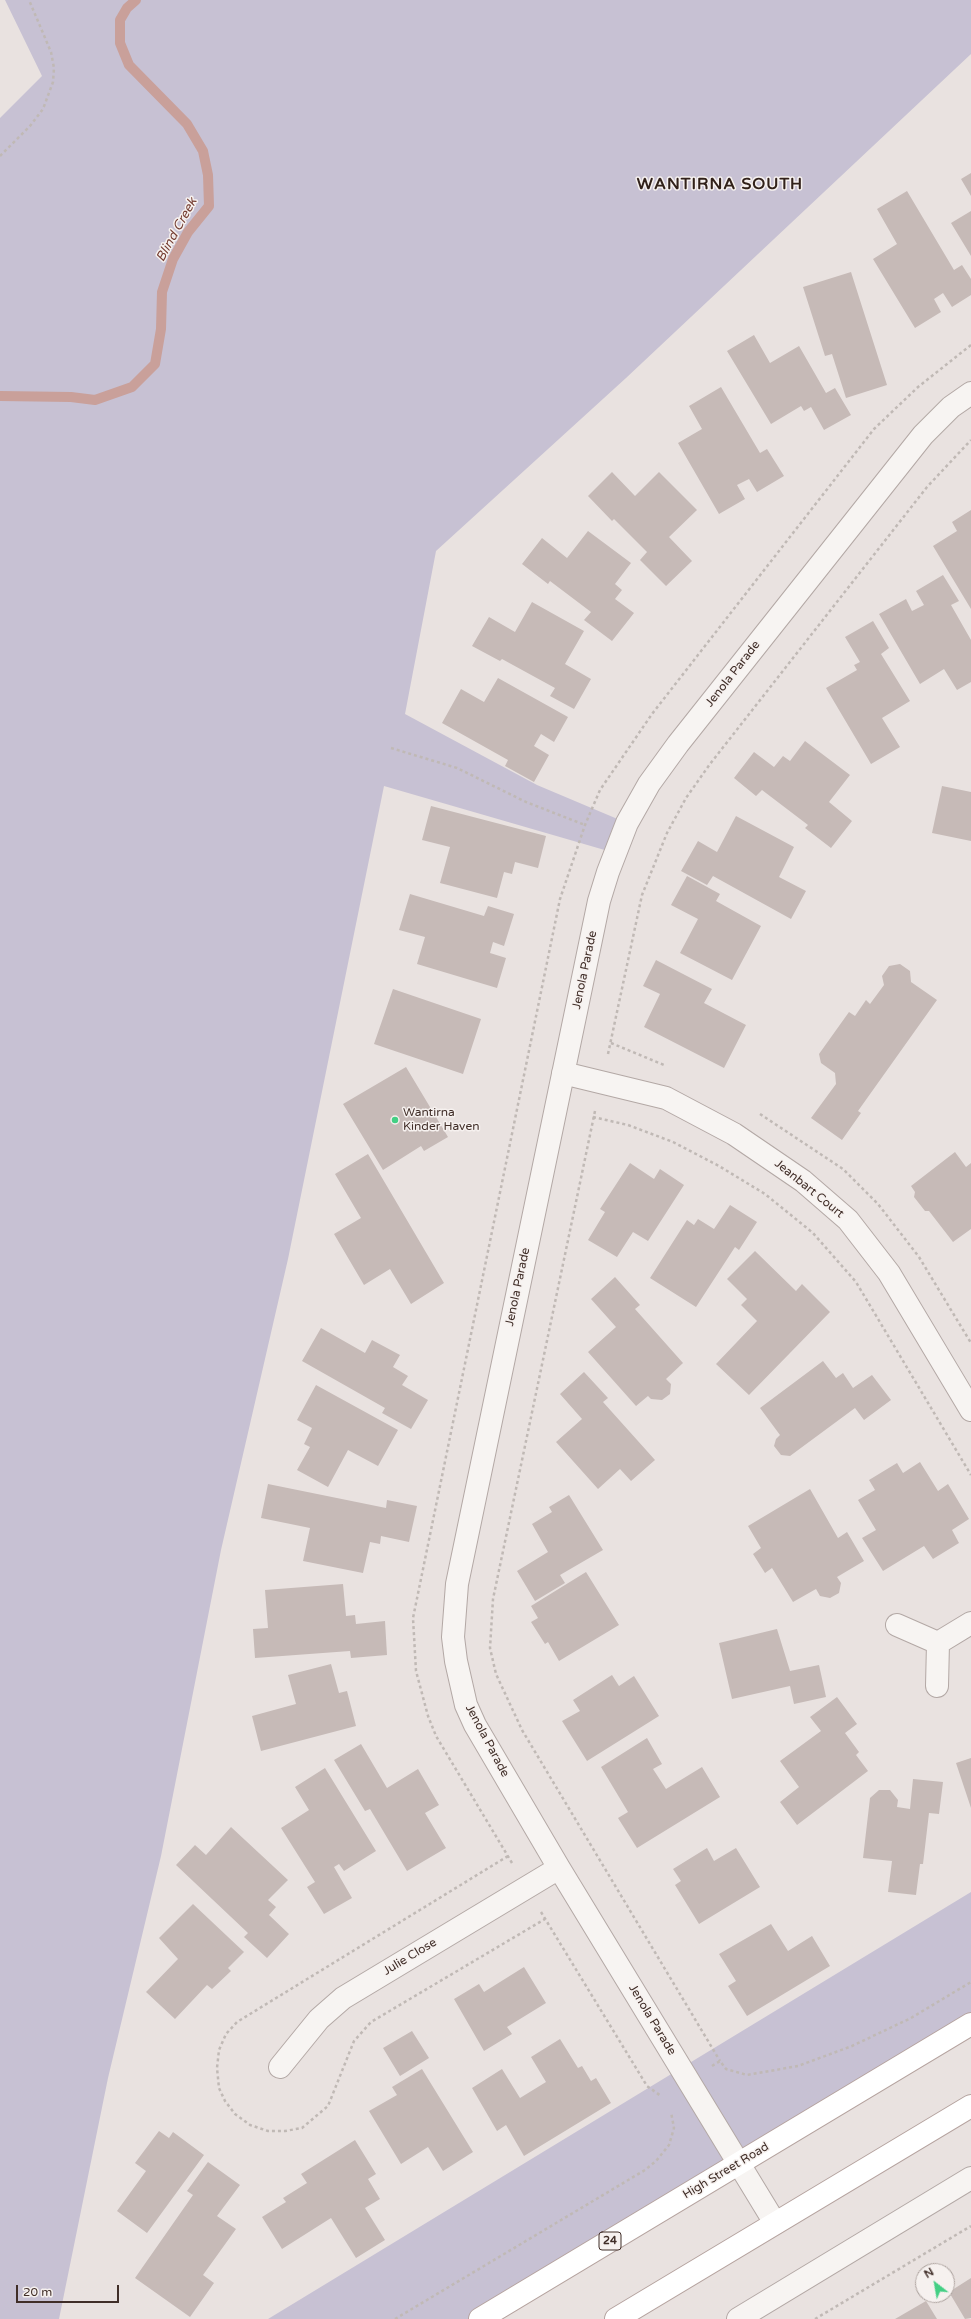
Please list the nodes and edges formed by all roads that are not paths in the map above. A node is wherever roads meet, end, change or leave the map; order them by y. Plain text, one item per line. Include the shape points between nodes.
1 (971, 392) edge
2 (563, 1073) junction
3 (971, 1410) edge
4 (971, 1623) edge
5 (897, 1625) dead end
6 (938, 1643) junction
7 (936, 1686) dead end
8 (559, 1868) junction
9 (971, 2024) edge
10 (280, 2067) dead end
11 (971, 2106) edge
12 (739, 2163) junction
13 (971, 2178) edge
14 (775, 2223) junction
15 (480, 2319) edge
16 (616, 2319) edge
17 (738, 2319) edge

1 - 2 street, Jenola Parade via 951,407 923,435 649,784 627,823 599,901
2 - 3 street, Jeanbart Court via 666,1098 734,1134 803,1181 848,1220 889,1273
2 - 8 street, Jenola Parade via 461,1557 454,1603 453,1637 460,1683 475,1725
4 - 6 street
5 - 6 street
6 - 7 street
8 - 10 street, Julie Close via 343,1998 319,2019
8 - 12 street, Jenola Parade
9 - 12 main road, High Street Road / 24
11 - 14 main road
12 - 14 street, Jenola Parade
12 - 15 main road, High Street Road / 24
13 - 17 street
14 - 16 main road

